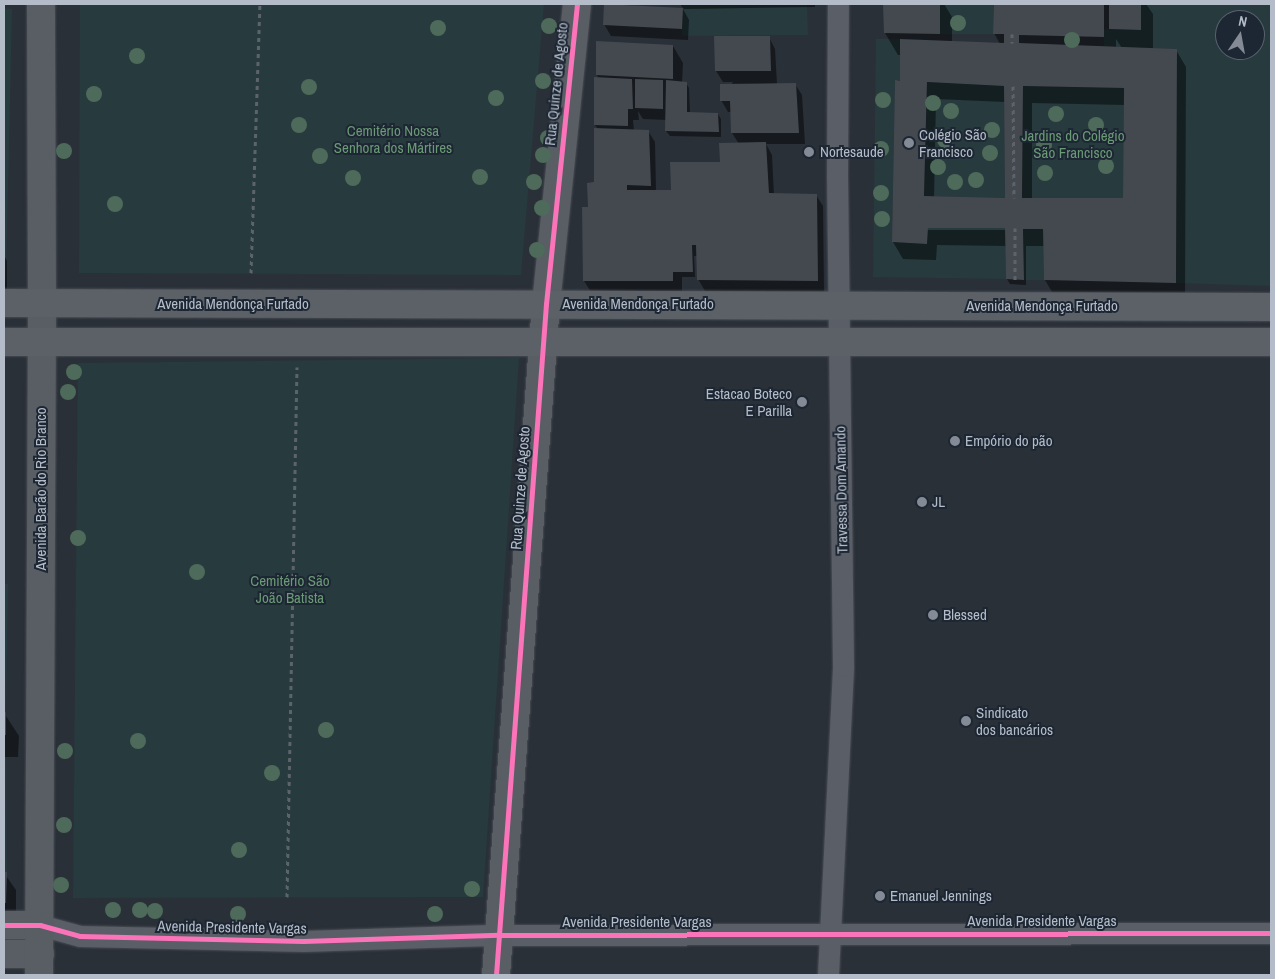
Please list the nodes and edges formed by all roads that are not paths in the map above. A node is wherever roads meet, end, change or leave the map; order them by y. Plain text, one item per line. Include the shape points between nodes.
1 (41, 4) edge
2 (577, 4) edge
3 (838, 4) edge
4 (4, 303) edge
5 (42, 304) junction
6 (546, 304) junction
7 (839, 305) junction
8 (1271, 307) edge
9 (4, 342) edge
10 (41, 342) junction
11 (544, 342) junction
12 (1271, 342) edge
13 (839, 343) junction
14 (4, 924) edge
15 (40, 925) junction
16 (1271, 933) edge
17 (831, 934) junction
18 (499, 935) junction
19 (80, 936) junction
20 (4, 954) edge
21 (39, 965) edge
22 (496, 975) edge
23 (828, 975) edge

1 - 5 street, Avenida Barão do Rio Branco
2 - 6 street, Rua Quinze de Agosto
3 - 7 street, Travessa Dom Amando
4 - 5 main road, Avenida Mendonça Furtado
5 - 6 main road, Avenida Mendonça Furtado
5 - 10 street, Avenida Barão do Rio Branco
6 - 7 main road, Avenida Mendonça Furtado
6 - 11 street, Rua Quinze de Agosto
7 - 8 main road, Avenida Mendonça Furtado
7 - 13 street, Travessa Dom Amando
9 - 10 main road
10 - 11 main road
10 - 15 street, Avenida Barão do Rio Branco
11 - 13 main road
11 - 18 street, Rua Quinze de Agosto
12 - 13 main road
13 - 17 street, Travessa Dom Amando via 843,665
14 - 15 street, Avenida Presidente Vargas
15 - 19 street, Avenida Presidente Vargas
15 - 21 street, Avenida Barão do Rio Branco
16 - 17 street, Avenida Presidente Vargas
17 - 18 street, Avenida Presidente Vargas
17 - 23 street, Travessa Dom Amando
18 - 19 street, Avenida Presidente Vargas via 303,941
18 - 22 street, Rua Quinze de Agosto
19 - 21 street, Avenida Presidente Vargas
20 - 21 street, Avenida Presidente Vargas

